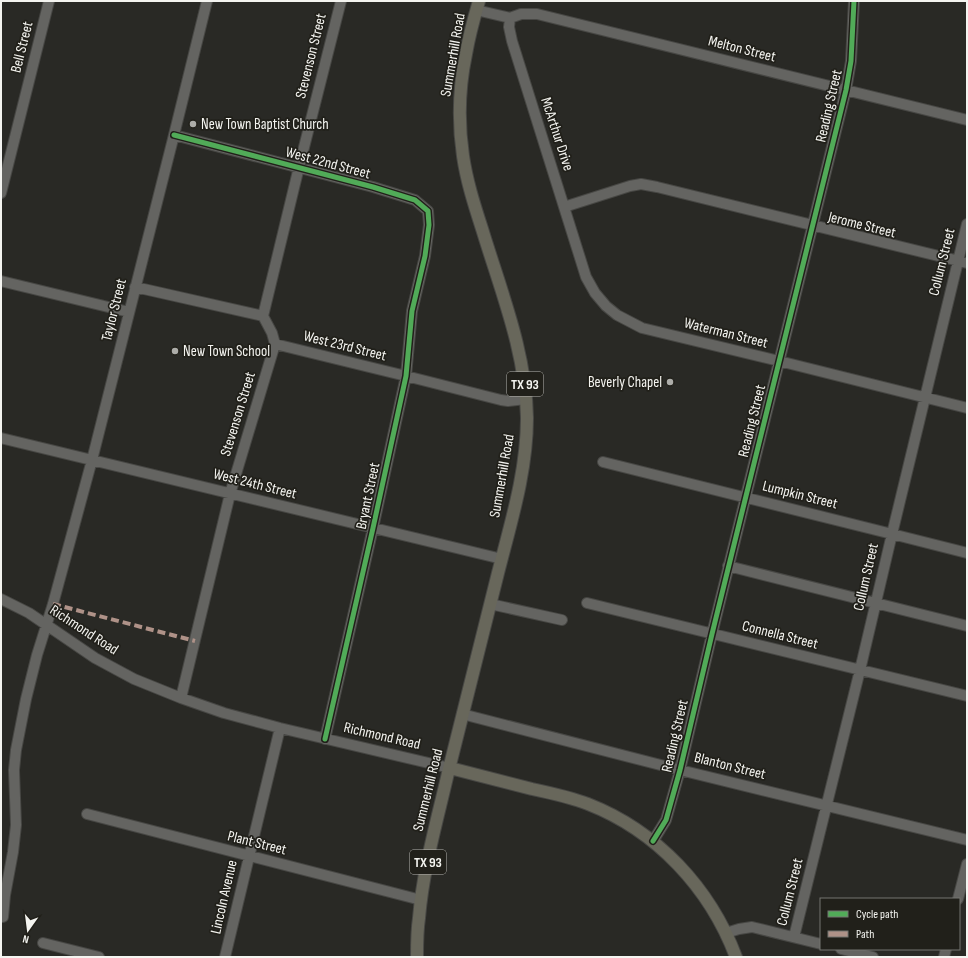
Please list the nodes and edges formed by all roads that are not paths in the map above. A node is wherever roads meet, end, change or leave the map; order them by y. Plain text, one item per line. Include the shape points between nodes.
1 (49, 1) edge
2 (207, 1) edge
3 (341, 1) edge
4 (854, 1) edge
5 (478, 6) edge
6 (510, 18) junction
7 (846, 90) junction
8 (967, 120) edge
9 (174, 135) junction
10 (299, 167) junction
11 (1, 194) edge
12 (564, 207) junction
13 (967, 224) edge
14 (812, 225) junction
15 (425, 256) joint
16 (580, 258) joint
17 (962, 262) edge
18 (1, 280) edge
19 (135, 287) junction
20 (129, 312) junction
21 (263, 316) junction
22 (275, 344) junction
23 (779, 361) junction
24 (406, 376) junction
25 (925, 398) junction
26 (526, 400) junction
27 (967, 408) edge
28 (1, 438) edge
29 (92, 460) junction
30 (602, 462) dead end
31 (230, 494) junction
32 (746, 497) junction
33 (373, 528) junction
34 (892, 534) junction
35 (967, 553) edge
36 (502, 559) junction
37 (728, 566) junction
38 (1, 599) edge
39 (586, 603) dead end
40 (875, 603) junction
41 (490, 604) junction
42 (562, 620) dead end
43 (47, 625) junction
44 (967, 626) edge
45 (712, 634) junction
46 (860, 670) junction
47 (967, 696) edge
48 (181, 698) junction
49 (462, 714) junction
50 (280, 728) junction
51 (325, 739) junction
52 (450, 768) junction
53 (680, 770) junction
54 (827, 806) junction
55 (87, 814) dead end
56 (967, 840) edge
57 (653, 841) junction
58 (249, 856) junction
59 (967, 864) edge
60 (958, 898) edge
61 (421, 900) junction
62 (3, 917) dead end
63 (726, 933) junction
64 (794, 937) junction
65 (43, 943) dead end
66 (820, 944) edge
67 (845, 950) edge
68 (99, 957) edge
69 (225, 957) edge
70 (417, 957) edge
71 (736, 957) edge
72 (873, 957) edge

1 - 11 street, Bell Street
2 - 9 street, Taylor Street
3 - 10 street, Stevenson Street
4 - 7 street, Reading Street via 851,61
5 - 6 street
5 - 26 main road, Summerhill Road / TX 93 via 461,85 462,151 471,196 519,348
6 - 7 street, Melton Street via 521,14 537,14
6 - 12 street, McArthur Drive via 512,41
7 - 8 street, Melton Street
7 - 14 street, Reading Street
9 - 10 street, West 22nd Street
9 - 19 street, Taylor Street
10 - 15 street, West 22nd Street via 415,200 428,211
10 - 21 street, Stevenson Street
12 - 14 street, Jerome Street via 641,184
12 - 16 street, McArthur Drive
13 - 17 street, Collum Street
14 - 17 street, Jerome Street
14 - 23 street, Reading Street
15 - 24 street, Bryant Street via 412,311
16 - 23 street, Waterman Street via 595,293 617,316 642,328
17 - 25 street, Collum Street
18 - 20 street
19 - 20 street, Taylor Street
19 - 21 street
20 - 29 street, Taylor Street
21 - 22 street
22 - 24 street, West 23rd Street
22 - 31 street, Stevenson Street
23 - 25 street, Waterman Street
23 - 32 street, Reading Street
24 - 26 street, West 23rd Street via 501,400
24 - 33 street, Bryant Street
25 - 27 street, Waterman Street
25 - 34 street, Collum Street
26 - 36 main road, Summerhill Road / TX 93 via 523,468
28 - 29 street, West 24th Street
29 - 31 street, West 24th Street
29 - 43 street, Taylor Street
30 - 32 street, Lumpkin Street
31 - 33 street, West 24th Street
31 - 48 street, Stevenson Street
32 - 34 street, Lumpkin Street
32 - 37 street, Reading Street
33 - 36 street, West 24th Street
33 - 51 street, Bryant Street
34 - 35 street, Lumpkin Street
34 - 40 street, Collum Street
36 - 41 main road, Summerhill Road / TX 93
37 - 40 street
37 - 45 street, Reading Street
38 - 43 street, Richmond Road
39 - 45 street, Connella Street
40 - 44 street
40 - 46 street, Collum Street
41 - 42 street
41 - 49 main road, Summerhill Road / TX 93
43 - 48 street, Richmond Road via 95,658 134,679
43 - 62 street, Taylor Street via 26,699 16,750 16,825
45 - 46 street, Connella Street
45 - 53 street, Reading Street
46 - 47 street, Connella Street
46 - 54 street, Collum Street
48 - 50 street, Richmond Road
49 - 52 main road, Summerhill Road / TX 93
49 - 53 street, Blanton Street
50 - 51 street, Richmond Road
50 - 58 street, Lincoln Avenue
51 - 52 street, Richmond Road
52 - 57 main road, Richmond Road via 588,804 619,819
52 - 61 main road, Summerhill Road / TX 93 via 431,844
53 - 54 street, Blanton Street
53 - 57 street, Reading Street via 666,820
54 - 56 street, Blanton Street
54 - 64 street, Collum Street
55 - 58 street, Plant Street
57 - 63 main road, Richmond Road via 700,890
58 - 61 street, Plant Street
58 - 69 street, Lincoln Avenue
59 - 60 street
61 - 70 main road, Summerhill Road / TX 93
63 - 64 street via 752,928
63 - 71 main road, Richmond Road
64 - 66 street
65 - 68 street
67 - 72 street

